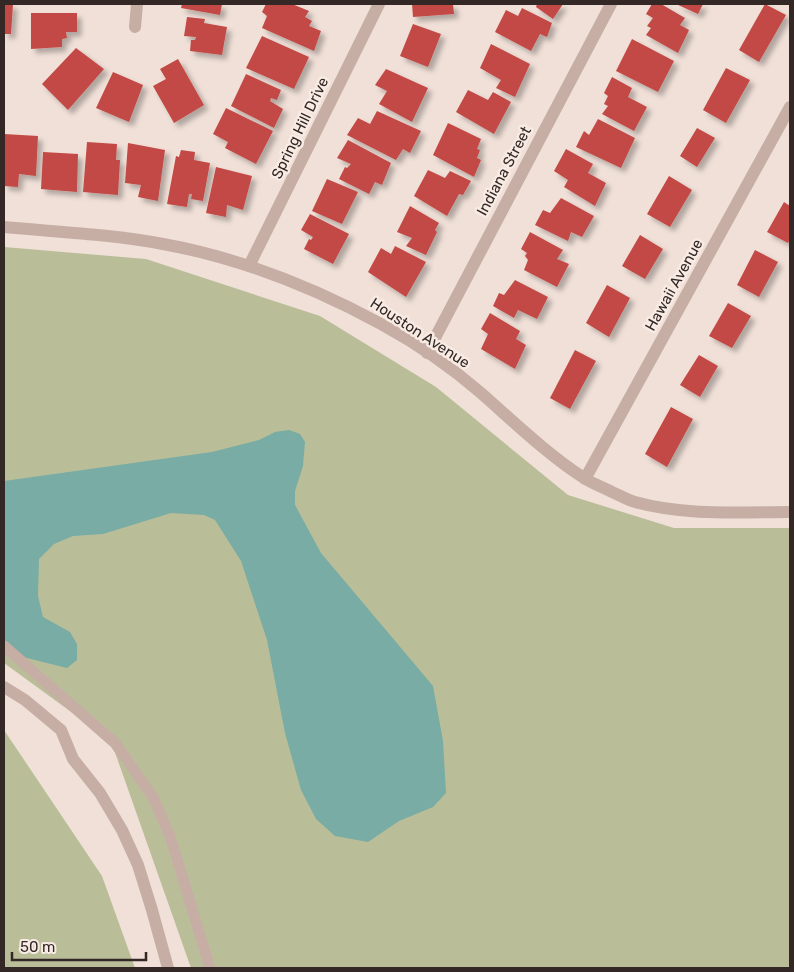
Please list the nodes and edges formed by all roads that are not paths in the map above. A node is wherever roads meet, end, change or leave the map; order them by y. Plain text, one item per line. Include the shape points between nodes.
1 (137, 4) edge
2 (380, 4) edge
3 (611, 4) edge
4 (135, 26) dead end
5 (790, 107) edge
6 (4, 227) edge
7 (249, 266) junction
8 (427, 353) junction
9 (585, 479) junction
10 (790, 512) edge
11 (4, 646) edge
12 (4, 687) edge
13 (168, 968) edge
14 (210, 968) edge

1 - 4 street
2 - 7 street, Spring Hill Drive
3 - 8 street, Indiana Street
5 - 9 street, Hawaii Avenue
6 - 7 street, Houston Avenue via 163,244
7 - 8 street, Houston Avenue via 337,301
8 - 9 street, Houston Avenue
9 - 10 street, Houston Avenue via 633,502 669,510
11 - 14 lane via 115,743 153,797 170,836
12 - 13 street via 61,730 72,758 100,793 122,830 138,865

